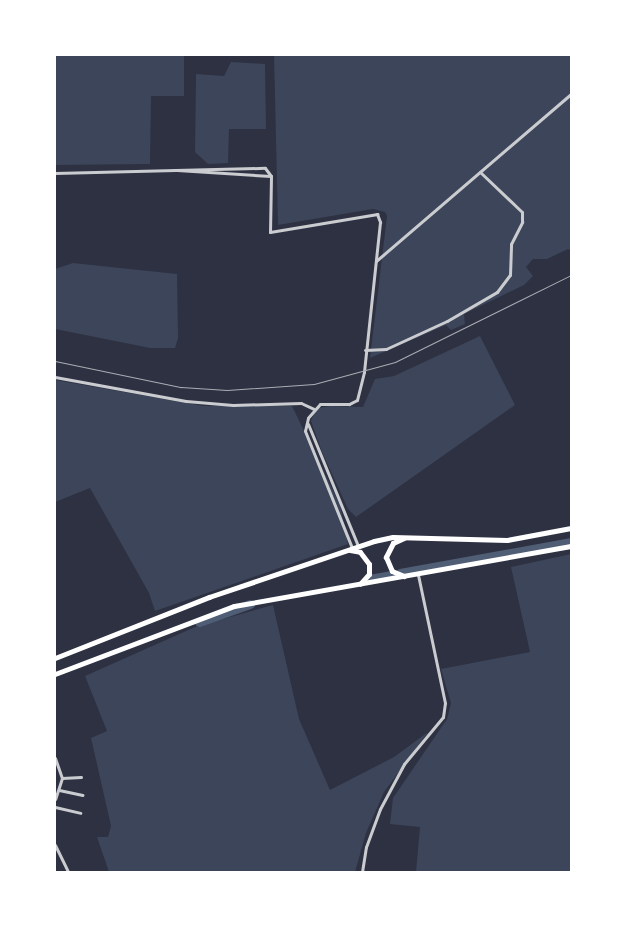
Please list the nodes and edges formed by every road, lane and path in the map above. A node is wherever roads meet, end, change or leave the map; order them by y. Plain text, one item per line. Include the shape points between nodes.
1 (571, 94) edge
2 (176, 170) junction
3 (480, 172) junction
4 (55, 173) edge
5 (271, 176) junction
6 (376, 261) junction
7 (365, 350) junction
8 (55, 377) edge
9 (314, 408) junction
10 (308, 423) junction
11 (571, 528) edge
12 (407, 537) junction
13 (571, 546) edge
14 (352, 548) junction
15 (418, 575) junction
16 (359, 585) junction
17 (55, 658) edge
18 (55, 674) edge
19 (55, 758) edge
20 (81, 777) dead end
21 (62, 778) junction
22 (59, 790) junction
23 (82, 795) dead end
24 (55, 799) edge
25 (55, 807) edge
26 (80, 813) dead end
27 (55, 845) edge
28 (68, 872) edge
29 (362, 872) edge

1 - 3 street
2 - 4 street
2 - 5 street
2 - 5 street via 264,168
3 - 6 street
3 - 7 street via 522,212 522,222 510,244 510,274 497,292 447,321 386,349
5 - 6 street via 270,232 377,214 380,222
6 - 7 street
7 - 9 street via 356,400 349,404 320,404
8 - 9 street via 186,401 233,405 301,403
9 - 10 street
10 - 14 street
10 - 14 street via 306,436
11 - 12 highway via 507,540
12 - 14 highway
12 - 15 highway via 393,543 388,550 388,565 399,575
13 - 15 highway
14 - 16 highway via 360,552 369,564 368,574
14 - 17 highway via 209,597
15 - 16 highway
15 - 29 street via 445,703 443,717 404,764 380,808 366,847
16 - 18 highway via 234,606
19 - 21 street
20 - 21 street
21 - 22 street
22 - 23 street
22 - 24 street
25 - 26 street
27 - 28 street

